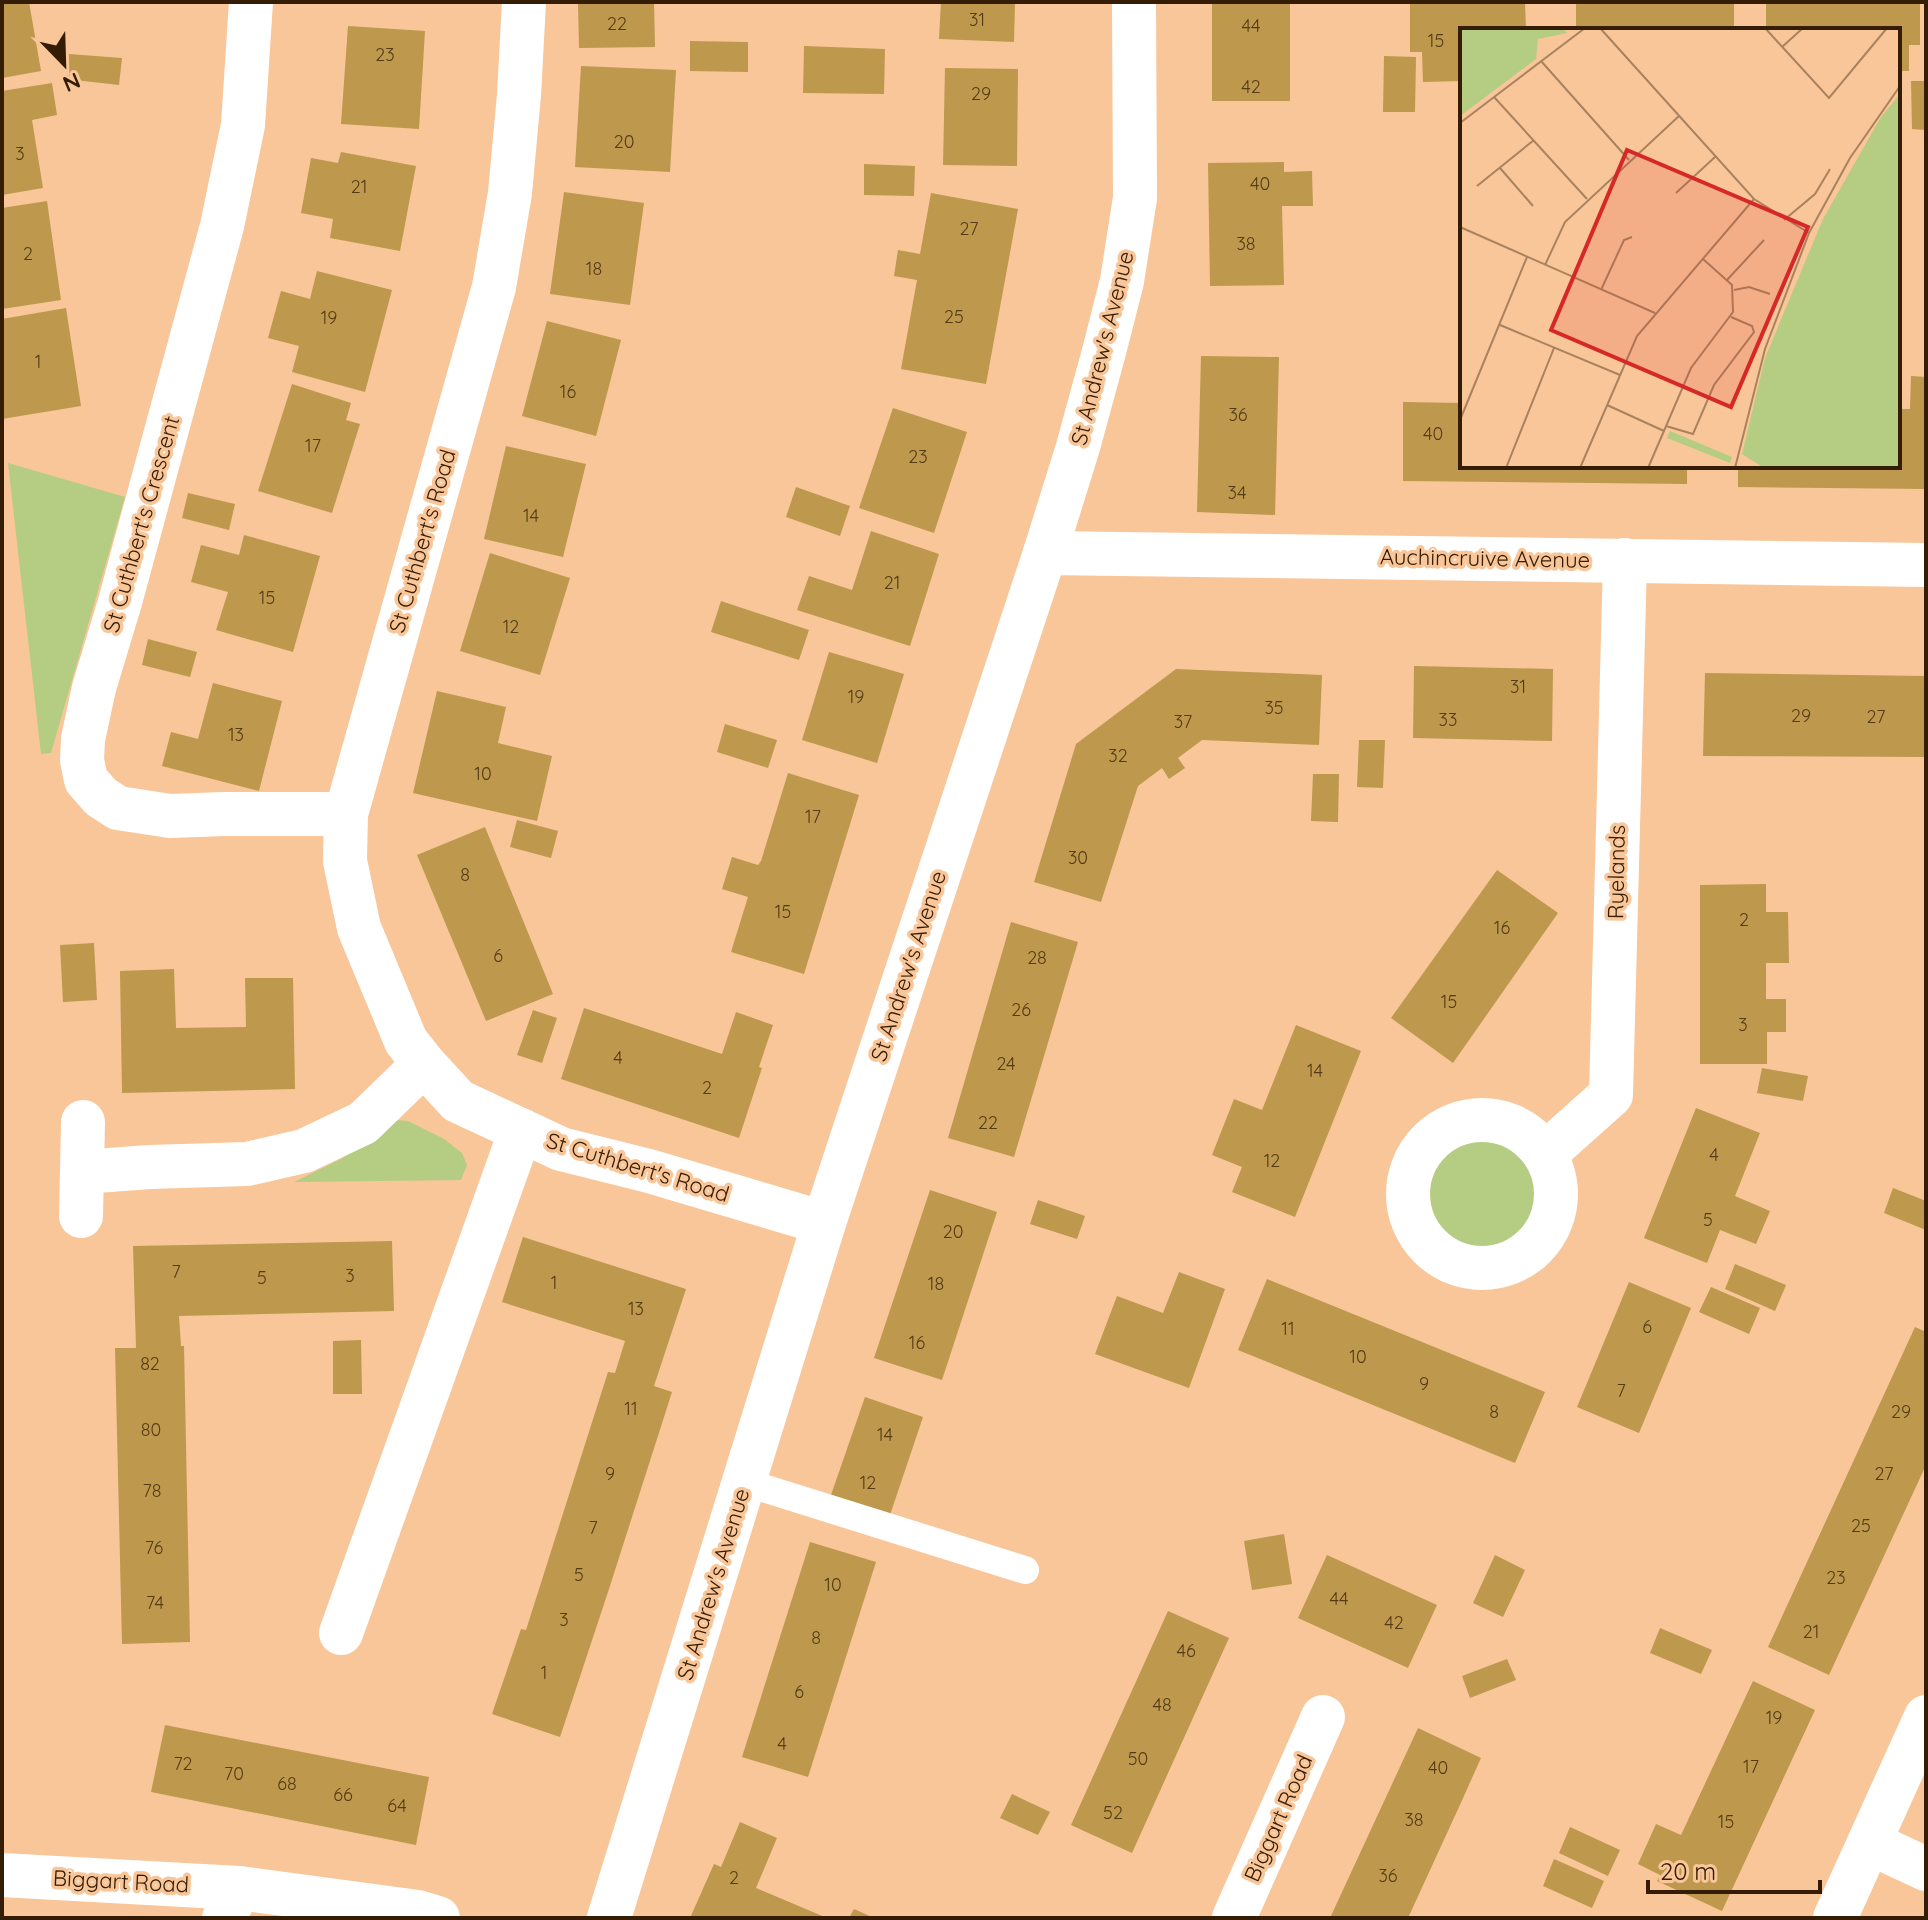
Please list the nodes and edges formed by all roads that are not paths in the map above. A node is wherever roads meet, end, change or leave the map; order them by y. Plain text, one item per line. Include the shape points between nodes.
1 (251, 2) edge
2 (524, 2) edge
3 (1134, 2) edge
4 (1045, 553) junction
5 (1625, 560) junction
6 (1926, 565) edge
7 (346, 814) junction
8 (424, 1064) junction
9 (83, 1122) dead end
10 (521, 1130) junction
11 (1545, 1154) dead end
12 (82, 1172) junction
13 (81, 1216) dead end
14 (824, 1223) junction
15 (744, 1482) junction
16 (1025, 1570) dead end
17 (341, 1633) dead end
18 (1323, 1717) dead end
19 (1926, 1717) edge
20 (1870, 1843) junction
21 (1926, 1869) edge
22 (2, 1875) edge
23 (232, 1903) edge
24 (438, 1918) edge
25 (609, 1918) edge
26 (1234, 1918) edge
27 (1835, 1918) edge

1 - 7 street, St Cuthbert's Crescent via 243,125 222,226 94,688 82,760 86,780 118,808 170,816
2 - 7 street, St Cuthbert's Road via 510,193 494,287
3 - 4 street, St Andrew's Avenue via 1135,198 1122,281
4 - 5 street, Auchincruive Avenue
4 - 14 street, St Andrew's Avenue
5 - 6 street, Auchincruive Avenue
5 - 11 street, Ryelands via 1611,1095
7 - 8 street, St Cuthbert's Road via 345,861 359,928 406,1041
8 - 10 street, St Cuthbert's Road via 458,1101
8 - 12 street via 363,1123 304,1151 247,1164
9 - 12 street
10 - 14 street, St Cuthbert's Road via 561,1149
10 - 17 street
12 - 13 street
14 - 15 street, St Andrew's Avenue
15 - 16 lane
15 - 25 street, St Andrew's Avenue
18 - 26 street, Biggart Road
19 - 20 street
20 - 21 street
20 - 27 street
22 - 23 street, Biggart Road
23 - 24 street, Biggart Road via 418,1912

